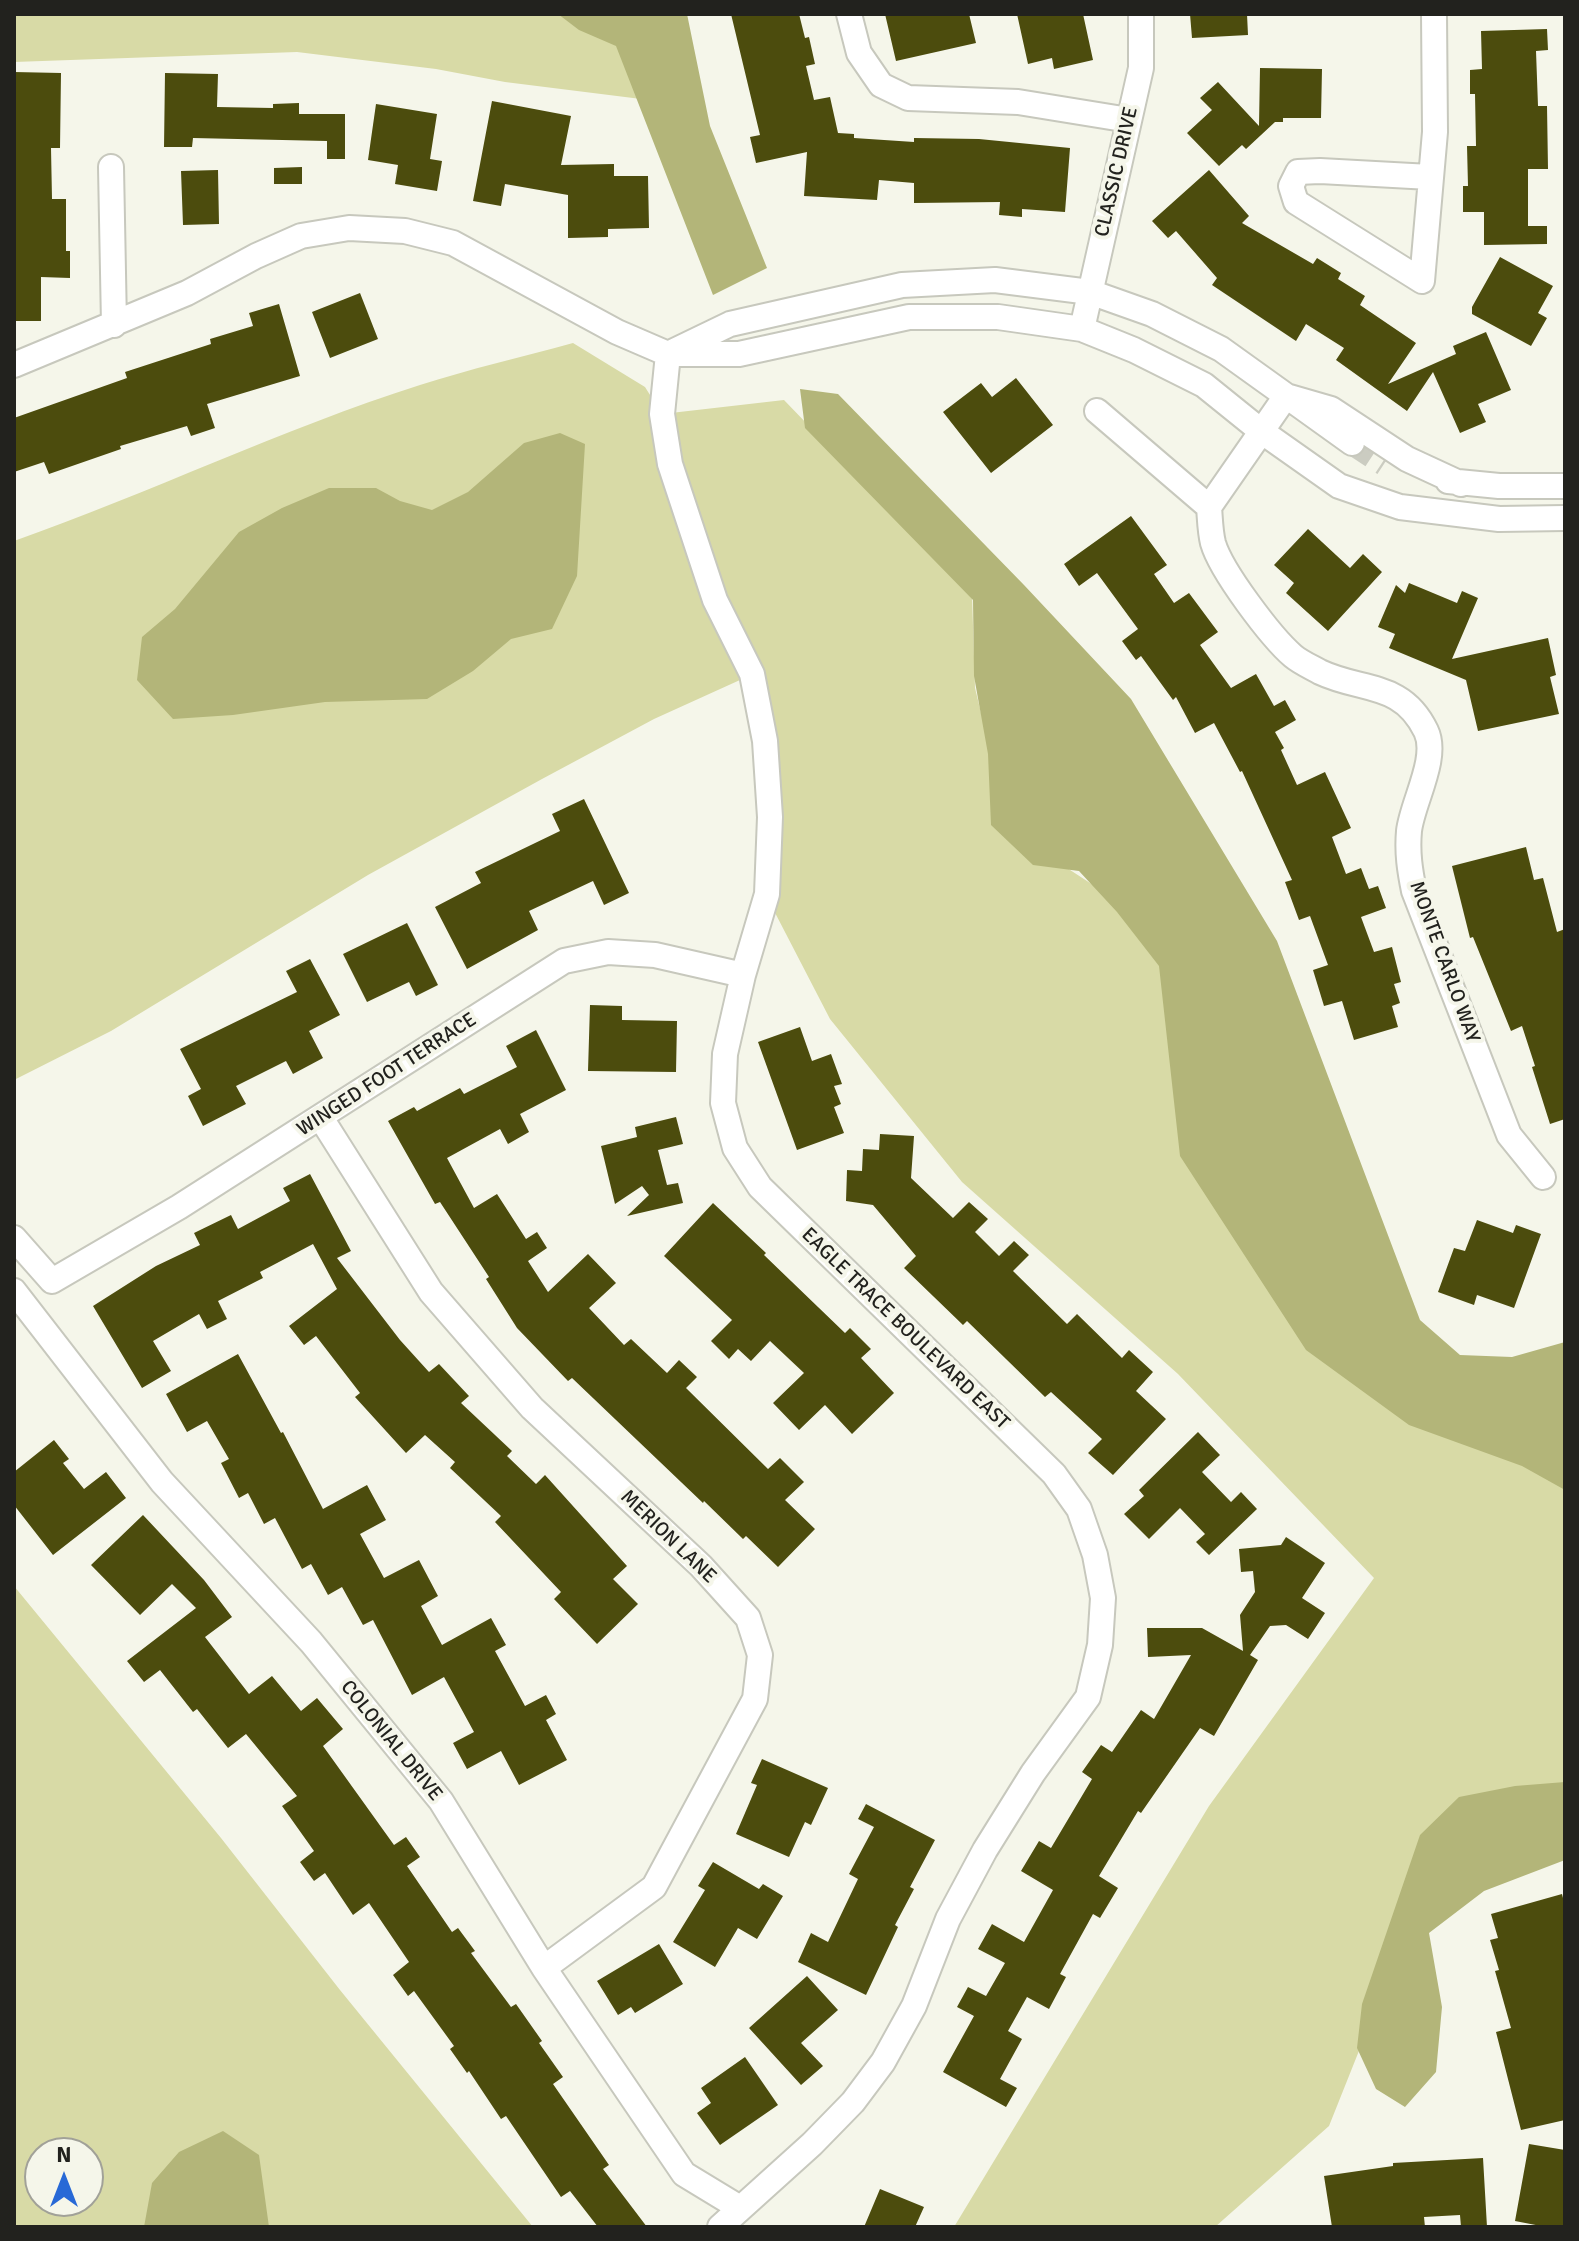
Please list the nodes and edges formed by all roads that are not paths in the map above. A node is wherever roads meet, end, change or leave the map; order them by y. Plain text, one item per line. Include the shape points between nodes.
1 (849, 14) edge
2 (1141, 14) edge
3 (1434, 14) edge
4 (1129, 120) junction
5 (111, 167) dead end
6 (1430, 177) junction
7 (1090, 292) junction
8 (114, 325) junction
9 (1082, 329) junction
10 (668, 354) junction
11 (14, 365) edge
12 (1286, 396) junction
13 (1097, 411) dead end
14 (1261, 431) junction
15 (1352, 443) tunnel mouth
16 (1384, 464) tunnel mouth
17 (1461, 484) junction
18 (1565, 486) edge
19 (1209, 507) junction
20 (1565, 518) edge
21 (743, 975) junction
22 (321, 1118) junction
23 (1543, 1177) dead end
24 (14, 1238) edge
25 (14, 1291) edge
26 (544, 1968) junction
27 (737, 2218) edge
28 (720, 2227) edge

1 - 4 street via 859,53 881,85 908,98 1018,102
2 - 4 street, CLASSIC DRIVE via 1141,68
3 - 6 street
4 - 7 street, CLASSIC DRIVE
5 - 8 street
6 - 6 street via 1309,171 1298,172 1291,186 1296,202 1422,281
7 - 9 street, CLASSIC DRIVE
7 - 10 street via 995,280 902,285 730,324
7 - 12 street via 1152,314 1221,349
8 - 10 street via 301,236 349,228 405,231 453,243
8 - 11 street
9 - 10 street via 998,317 909,317 739,354
9 - 14 street via 1204,385
10 - 21 street, EAGLE TRACE BOULEVARD EAST via 662,414 670,464 715,600 752,674 765,741 770,817 767,894
12 - 14 street
12 - 15 street
12 - 17 street via 1331,409 1407,459
13 - 19 street
14 - 19 street
14 - 20 street via 1339,486 1400,507 1499,519
16 - 17 street
17 - 18 street
19 - 23 street, MONTE CARLO WAY via 1214,545 1237,587 1295,658 1411,706 1428,735 1428,765 1409,829 1414,891 1509,1135
21 - 22 street, WINGED FOOT TERRACE via 655,955 608,952 564,961
21 - 27 street, EAGLE TRACE BOULEVARD EAST via 725,1054 723,1103 735,1148 760,1187 1054,1474 1079,1509 1103,1598 1100,1645 1088,1697 985,1850 883,2062 853,2102
22 - 24 street, WINGED FOOT TERRACE via 52,1281
22 - 26 street, MERION LANE via 431,1292 532,1408 701,1566 748,1618 760,1655 755,1699 654,1887
25 - 26 street, COLONIAL DRIVE via 162,1482 311,1642 441,1801
26 - 27 street, COLONIAL DRIVE via 684,2174
27 - 28 street, EAGLE TRACE BOULEVARD EAST

